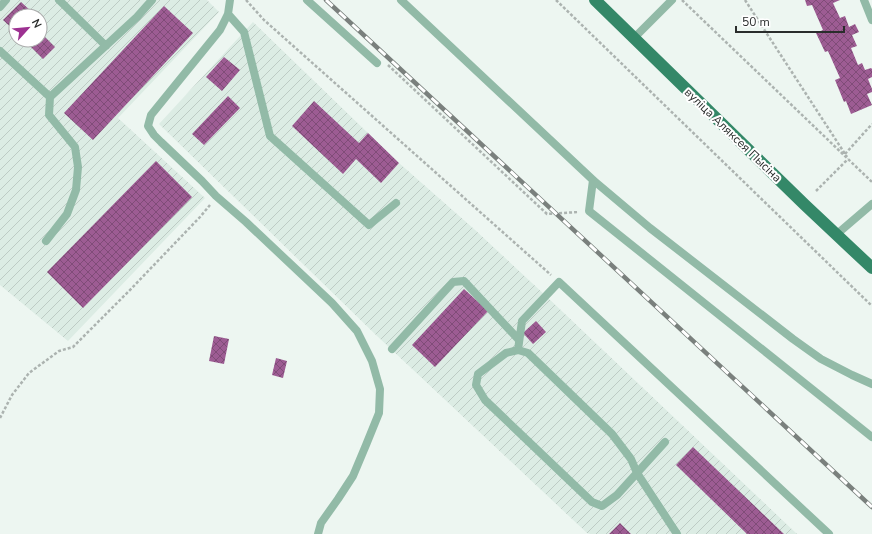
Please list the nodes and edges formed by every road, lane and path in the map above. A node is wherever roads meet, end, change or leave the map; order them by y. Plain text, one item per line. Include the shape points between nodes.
1 (6, 0) edge
2 (59, 0) edge
3 (152, 0) edge
4 (230, 0) edge
5 (246, 0) edge
6 (307, 0) edge
7 (401, 0) edge
8 (556, 0) edge
9 (595, 0) edge
10 (672, 0) edge
11 (682, 0) edge
12 (745, 0) edge
13 (864, 0) edge
14 (0, 7) edge
15 (228, 14) junction
16 (872, 20) edge
17 (634, 38) junction
18 (106, 46) junction
19 (0, 51) edge
20 (377, 64) joint
21 (50, 97) junction
22 (872, 124) edge
23 (845, 154) junction
24 (848, 160) junction
25 (593, 180) junction
26 (872, 182) edge
27 (816, 191) dead end
28 (216, 196) junction
29 (396, 203) dead end
30 (872, 204) edge
31 (589, 211) junction
32 (837, 234) junction
33 (46, 241) dead end
34 (872, 268) edge
35 (559, 282) junction
36 (872, 306) edge
37 (519, 340) junction
38 (392, 349) dead end
39 (518, 350) junction
40 (872, 384) edge
41 (0, 418) edge
42 (872, 437) edge
43 (665, 442) dead end
44 (637, 473) junction
45 (318, 534) edge
46 (677, 534) edge
47 (829, 534) edge

1 - 14 lane
2 - 18 lane
3 - 18 lane
4 - 15 lane
5 - 35 path via 264,20
6 - 20 lane
7 - 25 lane
8 - 36 path
9 - 17 main road, вуліца Аляксея Пысіна
10 - 17 lane
11 - 24 path
12 - 23 path
13 - 16 lane
15 - 28 lane via 220,30 151,115 148,126
15 - 29 lane via 244,32 270,136 369,225
17 - 32 main road, вуліца Аляксея Пысіна
18 - 21 lane
19 - 21 lane
20 - 31 path via 388,65 547,214
21 - 33 lane via 49,115 75,148 78,167 76,190 67,214
22 - 23 path
23 - 24 path
24 - 26 path
24 - 27 path
25 - 31 lane
25 - 40 lane via 650,228 793,339 821,358
28 - 41 path via 129,291 73,347 59,351 29,373 12,395
28 - 45 lane via 332,303 357,331 372,361 380,389 379,413 352,476 321,523
30 - 32 lane
31 - 42 lane
32 - 34 main road, вуліца Аляксея Пысіна
35 - 37 lane via 522,321
35 - 47 lane
37 - 38 lane via 464,281 453,282
37 - 39 lane
39 - 44 lane via 528,353 612,434 631,459
39 - 44 lane via 506,353 478,374 476,385 485,400 592,502 602,506 617,495
43 - 44 lane
44 - 46 lane

